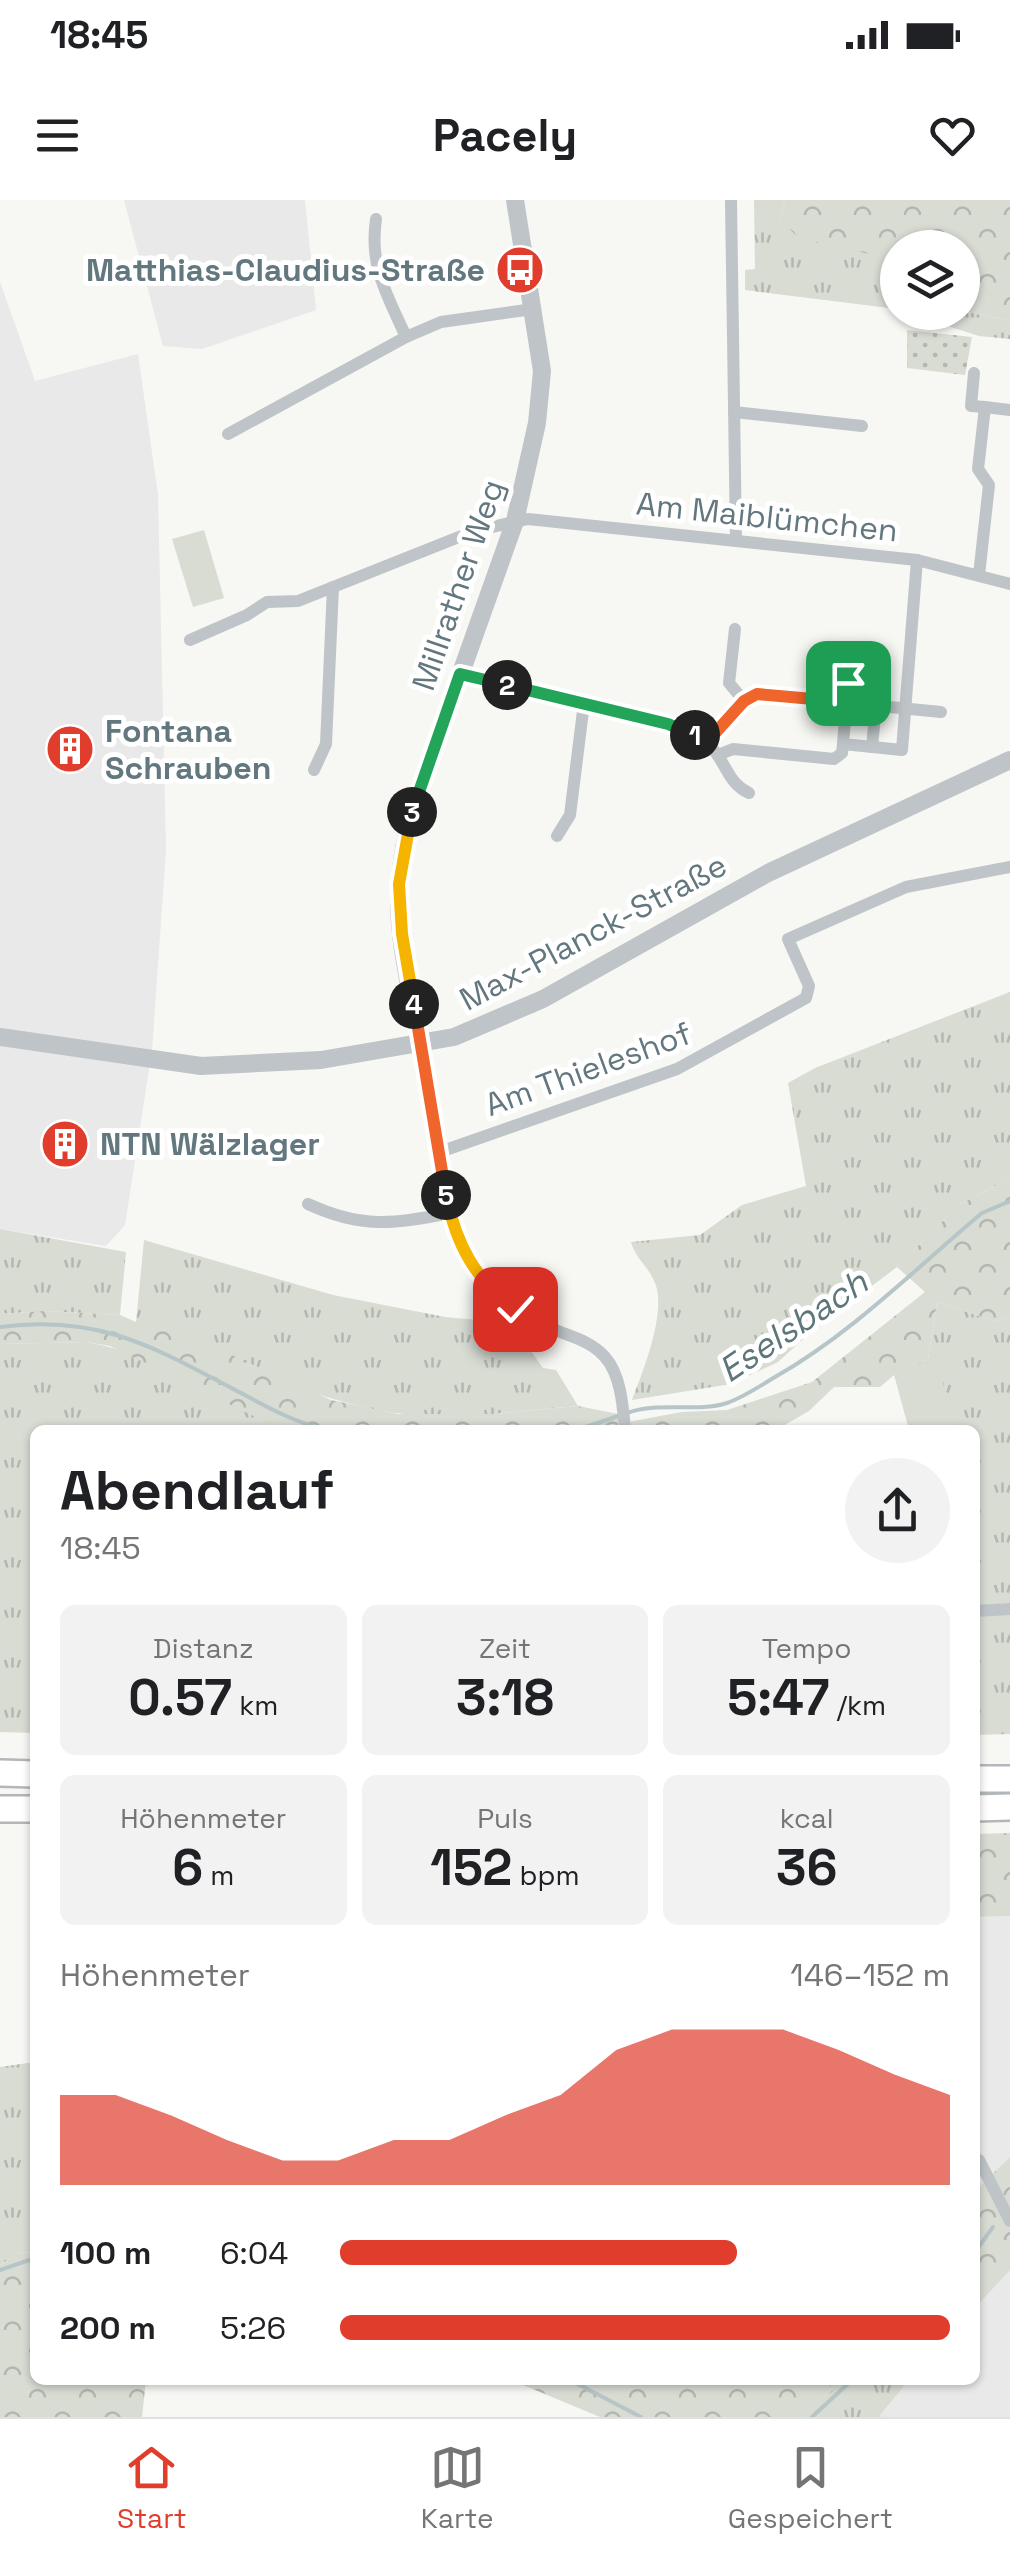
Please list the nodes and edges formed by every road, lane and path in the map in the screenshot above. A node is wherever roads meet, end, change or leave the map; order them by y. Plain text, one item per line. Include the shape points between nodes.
1 (515, 200) edge
2 (731, 200) edge
3 (376, 220) dead end
4 (534, 309) junction
5 (406, 336) junction
6 (974, 373) dead end
7 (985, 407) junction
8 (1010, 410) edge
9 (734, 412) junction
10 (862, 426) dead end
11 (228, 434) dead end
12 (515, 521) junction
13 (736, 541) junction
14 (917, 560) junction
15 (979, 575) junction
16 (1010, 584) edge
17 (333, 587) junction
18 (735, 629) dead end
19 (190, 640) dead end
20 (460, 674) junction
21 (848, 683) dead end
22 (744, 701) junction
23 (847, 702) junction
24 (584, 704) junction
25 (876, 706) junction
26 (905, 709) junction
27 (941, 712) dead end
28 (707, 742) junction
29 (843, 744) junction
30 (872, 747) junction
31 (718, 755) junction
32 (1010, 760) edge
33 (314, 770) dead end
34 (749, 793) dead end
35 (558, 836) dead end
36 (1010, 867) edge
37 (0, 1037) edge
38 (420, 1044) junction
39 (438, 1153) junction
40 (308, 1204) dead end
41 (450, 1213) junction
42 (624, 1418) edge
43 (1010, 1610) edge
44 (980, 1611) edge
45 (0, 1773) edge
46 (30, 1774) edge
47 (1010, 1779) edge
48 (980, 1780) edge
49 (1010, 1807) edge
50 (980, 1808) edge
51 (0, 1809) edge
52 (30, 1809) edge
53 (980, 2162) edge
54 (1010, 2221) edge

1 - 4 street, Millrather Weg
2 - 9 street
3 - 5 street via 374,265
4 - 5 street via 441,322
4 - 12 street, Millrather Weg via 542,392
5 - 11 street
6 - 7 street via 970,406
7 - 8 street
7 - 15 street via 978,470 989,485
9 - 10 street
9 - 13 street
12 - 13 street, Am Maiblümchen
12 - 17 street, Am Maiblümchen
12 - 20 street, Millrather Weg
13 - 14 street, Am Maiblümchen
14 - 15 street, Am Maiblümchen
14 - 26 street
15 - 16 street, Am Maiblümchen
17 - 19 street, Am Maiblümchen via 298,601 267,602
17 - 33 street via 326,744
18 - 22 street via 730,683
20 - 24 street
20 - 38 street, Millrather Weg via 414,805 399,884
21 - 23 street
22 - 23 street via 757,694
22 - 28 street
23 - 25 street
23 - 29 street
24 - 28 street via 668,724
24 - 35 street via 570,816
25 - 26 street
25 - 30 street
26 - 27 street
26 - 30 street via 902,750
28 - 31 street
29 - 30 street
29 - 31 street via 834,760 733,750
31 - 34 street via 734,786
32 - 38 street, Max-Planck-Straße via 768,874 543,999 454,1037
36 - 39 street, Am Thieleshof via 906,887 788,938 809,986 806,998 677,1069
37 - 38 street, Max-Planck-Straße via 201,1066 321,1060
38 - 39 street
39 - 41 street
40 - 41 street via 339,1218 389,1224
41 - 42 street via 466,1256 495,1294 591,1344 608,1360
43 - 44 street
45 - 46 highway
47 - 48 highway
49 - 50 highway
51 - 52 highway
53 - 54 street

